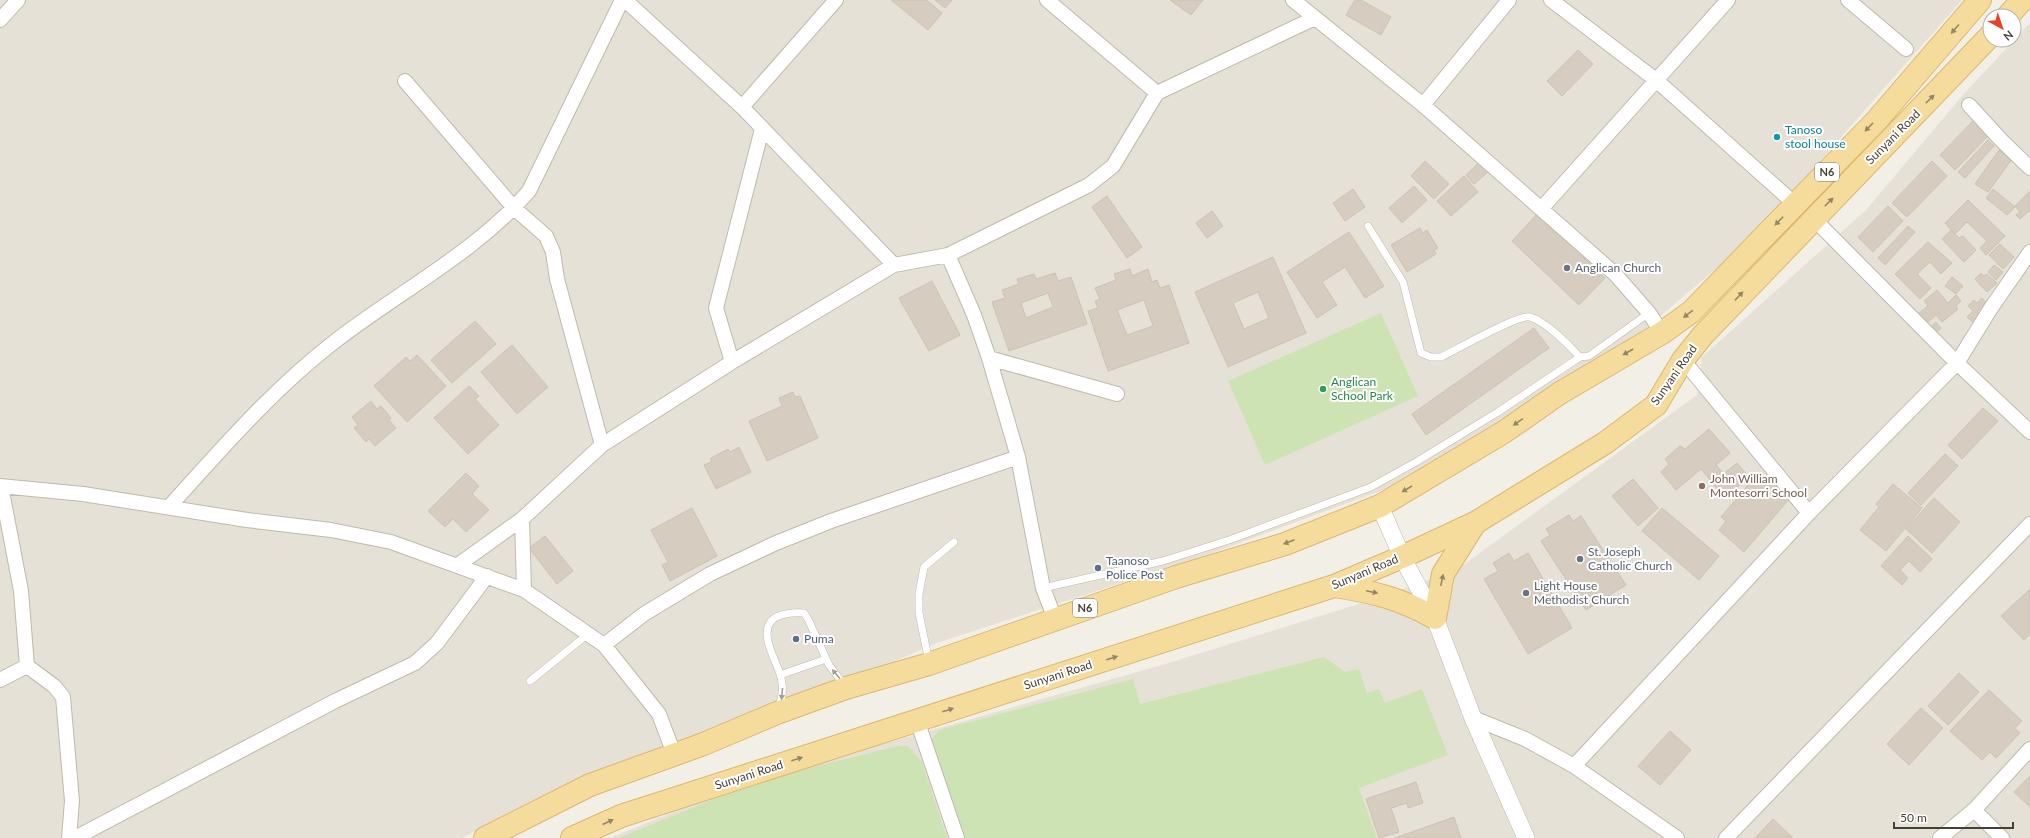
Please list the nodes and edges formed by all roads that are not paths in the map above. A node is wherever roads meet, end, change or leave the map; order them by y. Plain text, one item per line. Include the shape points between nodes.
1 (18, 0) edge
2 (622, 0) edge
3 (626, 0) edge
4 (836, 0) edge
5 (1047, 0) edge
6 (1293, 0) edge
7 (1509, 0) edge
8 (1551, 0) edge
9 (1728, 0) edge
10 (1848, 0) edge
11 (1980, 0) edge
12 (2022, 0) edge
13 (2015, 8) edge
14 (1315, 18) junction
15 (0, 20) edge
16 (1982, 45) edge
17 (1906, 49) dead end
18 (1656, 80) junction
19 (405, 81) dead end
20 (1157, 93) junction
21 (1423, 105) junction
22 (1969, 105) dead end
23 (742, 107) junction
24 (762, 129) junction
25 (2030, 168) edge
26 (1795, 204) junction
27 (514, 208) junction
28 (1541, 209) junction
29 (1813, 218) junction
30 (1368, 226) dead end
31 (2030, 252) edge
32 (948, 255) junction
33 (894, 265) junction
34 (1649, 314) junction
35 (1662, 333) junction
36 (1580, 357) junction
37 (989, 358) junction
38 (1683, 360) junction
39 (732, 362) junction
40 (1957, 364) junction
41 (1117, 394) dead end
42 (2030, 432) edge
43 (602, 444) junction
44 (1018, 457) junction
45 (1, 486) edge
46 (1380, 506) junction
47 (169, 507) junction
48 (1808, 513) junction
49 (522, 519) junction
50 (1476, 523) junction
51 (2030, 524) edge
52 (954, 542) dead end
53 (1402, 557) junction
54 (458, 565) junction
55 (487, 576) junction
56 (1334, 586) junction
57 (1043, 588) junction
58 (524, 590) junction
59 (1055, 618) junction
60 (1435, 618) junction
61 (588, 634) junction
62 (604, 645) junction
63 (826, 659) junction
64 (929, 664) junction
65 (27, 666) junction
66 (780, 675) junction
67 (0, 680) edge
68 (530, 681) dead end
69 (846, 688) junction
70 (776, 713) junction
71 (1473, 718) junction
72 (917, 720) junction
73 (2030, 750) edge
74 (674, 754) junction
75 (1574, 766) junction
76 (1974, 810) junction
77 (69, 838) edge
78 (75, 838) edge
79 (485, 838) edge
80 (572, 838) edge
81 (957, 838) edge
82 (1526, 838) edge
83 (1677, 838) edge
84 (1726, 838) edge
85 (1940, 838) edge
86 (2002, 838) edge

1 - 15 street
2 - 27 street via 529,191
3 - 23 street
4 - 23 street
5 - 20 street
6 - 14 street
7 - 21 street
8 - 18 street
9 - 18 street
10 - 17 street
11 -> 26 main road, Sunyani Road / N6 via 1877,120
12 - 13 main road
14 - 20 street
14 - 21 street
29 -> 16 main road, Sunyani Road / N6
18 - 26 street
18 - 28 street
19 - 27 street
20 - 32 street via 1113,166 1089,185
21 - 28 street
22 - 25 street
23 - 24 street
24 - 33 street
24 - 39 street via 716,308
26 -> 35 main road, Sunyani Road / N6 via 1691,312
27 - 43 street via 546,236 553,252 557,279
27 - 47 street via 470,246 338,339 296,375 243,424
28 - 34 street via 1615,274
38 -> 29 main road, Sunyani Road / N6 via 1703,335
29 - 40 street
30 - 36 lane via 1403,282 1421,352 1431,357 1441,357 1509,322 1528,317 1541,321
31 - 40 street via 1991,308
32 - 33 street
32 - 37 street
33 - 39 street
34 - 35 street
34 - 36 lane via 1589,356
35 -> 46 main road, N6 via 1560,393 1504,432
36 - 57 lane via 1430,454 1371,487 1232,539 1162,561
37 - 41 street
37 - 44 street
38 - 48 street
38 - 50 main road, Sunyani Road / N6 via 1656,405 1605,443
39 - 43 street
40 - 42 street
40 - 48 street
43 - 49 street
44 - 57 street
44 - 62 street via 831,521 770,546 704,578 644,614
45 - 47 street via 83,494
45 - 65 street via 21,591
46 - 53 street
46 -> 59 main road, N6 via 1285,544
47 - 54 street via 331,530 391,542
48 - 75 street
49 - 54 street
49 - 58 street
50 - 53 main road, Sunyani Road / N6
60 -> 50 main road via 1443,574
51 - 84 street
52 - 64 lane via 924,567 919,613
53 - 56 main road, Sunyani Road / N6
53 - 60 street
54 - 55 street
55 - 58 street
55 - 78 street via 437,643 415,663 335,700
56 -> 60 main road via 1385,595
72 -> 56 main road, Sunyani Road / N6
57 - 59 street
58 - 61 street
59 - 64 main road, N6
60 - 71 street
61 - 62 street
61 - 68 lane
62 - 74 street via 659,714
63 - 66 lane
63 - 66 lane via 804,614 781,615 771,620 767,628
69 -> 63 lane
64 - 69 main road, N6
65 - 67 street
65 - 77 street via 54,686 63,697 72,801
66 -> 70 lane via 782,699
69 - 70 main road, N6
70 - 74 main road, N6 via 702,745
71 - 75 street via 1525,739
71 - 82 street
80 -> 72 main road, Sunyani Road / N6 via 621,816
72 - 81 street
73 - 76 street
74 - 79 main road, N6 via 590,785
75 - 83 street
76 - 85 street
76 - 86 street

